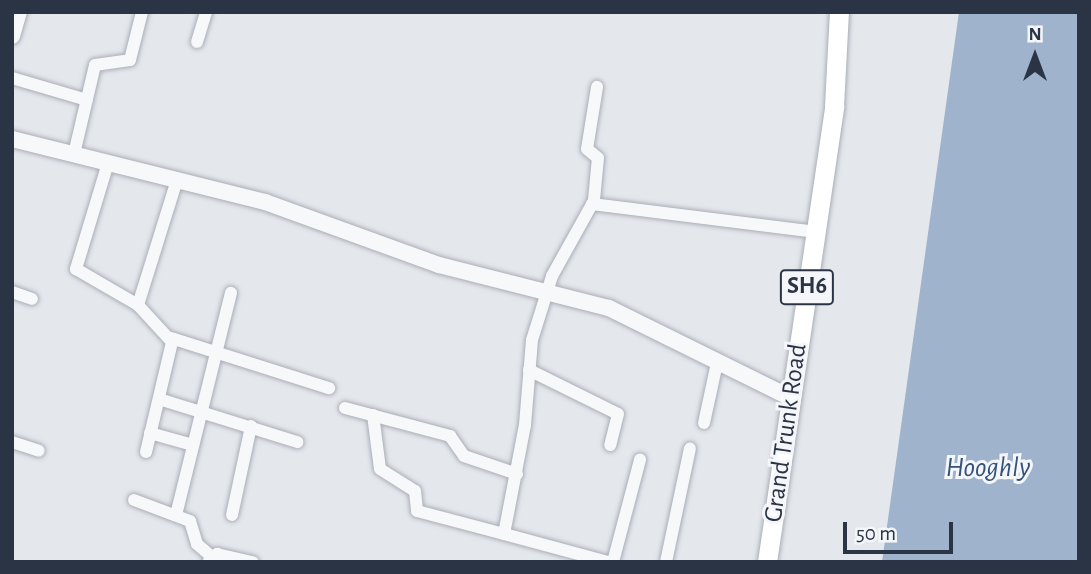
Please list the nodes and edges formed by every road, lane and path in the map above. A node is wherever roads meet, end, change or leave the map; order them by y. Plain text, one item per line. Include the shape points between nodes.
1 (19, 12) edge
2 (142, 12) edge
3 (206, 12) edge
4 (839, 12) edge
5 (12, 36) edge
6 (197, 42) dead end
7 (12, 78) edge
8 (597, 87) dead end
9 (87, 100) junction
10 (12, 139) edge
11 (74, 154) junction
12 (108, 163) junction
13 (177, 180) junction
14 (594, 200) junction
15 (816, 232) junction
16 (12, 292) edge
17 (232, 293) dead end
18 (546, 293) junction
19 (32, 299) dead end
20 (138, 305) junction
21 (171, 338) junction
22 (217, 352) junction
23 (717, 363) junction
24 (529, 370) junction
25 (329, 388) dead end
26 (790, 398) junction
27 (159, 399) junction
28 (345, 408) dead end
29 (201, 411) junction
30 (373, 415) junction
31 (704, 423) dead end
32 (251, 426) junction
33 (150, 433) junction
34 (12, 442) edge
35 (298, 442) dead end
36 (193, 445) junction
37 (610, 445) dead end
38 (690, 448) dead end
39 (39, 451) dead end
40 (146, 452) dead end
41 (640, 460) dead end
42 (517, 474) junction
43 (134, 500) dead end
44 (176, 515) junction
45 (232, 515) dead end
46 (504, 534) junction
47 (560, 555) edge
48 (210, 559) edge
49 (253, 562) edge
50 (610, 562) edge
51 (666, 562) edge
52 (767, 562) edge

1 - 5 street
2 - 9 street via 130,60 95,65
3 - 6 street
4 - 15 main road, Grand Trunk Road / SH6 via 834,106
7 - 9 street
8 - 14 street via 586,149 598,158
9 - 11 street
10 - 11 street
11 - 12 street
12 - 13 street
12 - 20 street via 76,269
13 - 18 street
13 - 20 street
14 - 15 street
14 - 18 street
15 - 26 main road, Grand Trunk Road / SH6
16 - 19 street
17 - 22 street
18 - 23 street via 626,314
18 - 24 street
20 - 21 street
21 - 22 street
21 - 27 street
22 - 25 street
22 - 29 street
23 - 26 street
23 - 31 street
24 - 37 street via 618,414
24 - 42 street
26 - 52 main road, Grand Trunk Road / SH6
27 - 29 street
27 - 33 street
28 - 30 street
29 - 32 street
29 - 36 street
30 - 42 street via 450,436 464,456
30 - 46 street via 380,469 415,491 417,511
32 - 35 street
32 - 45 street
33 - 36 street
33 - 40 street
34 - 39 street
36 - 44 street
38 - 51 street
41 - 50 street
42 - 46 street
43 - 44 street
44 - 48 street via 190,521 197,544
46 - 47 street
47 - 50 street
48 - 49 street

